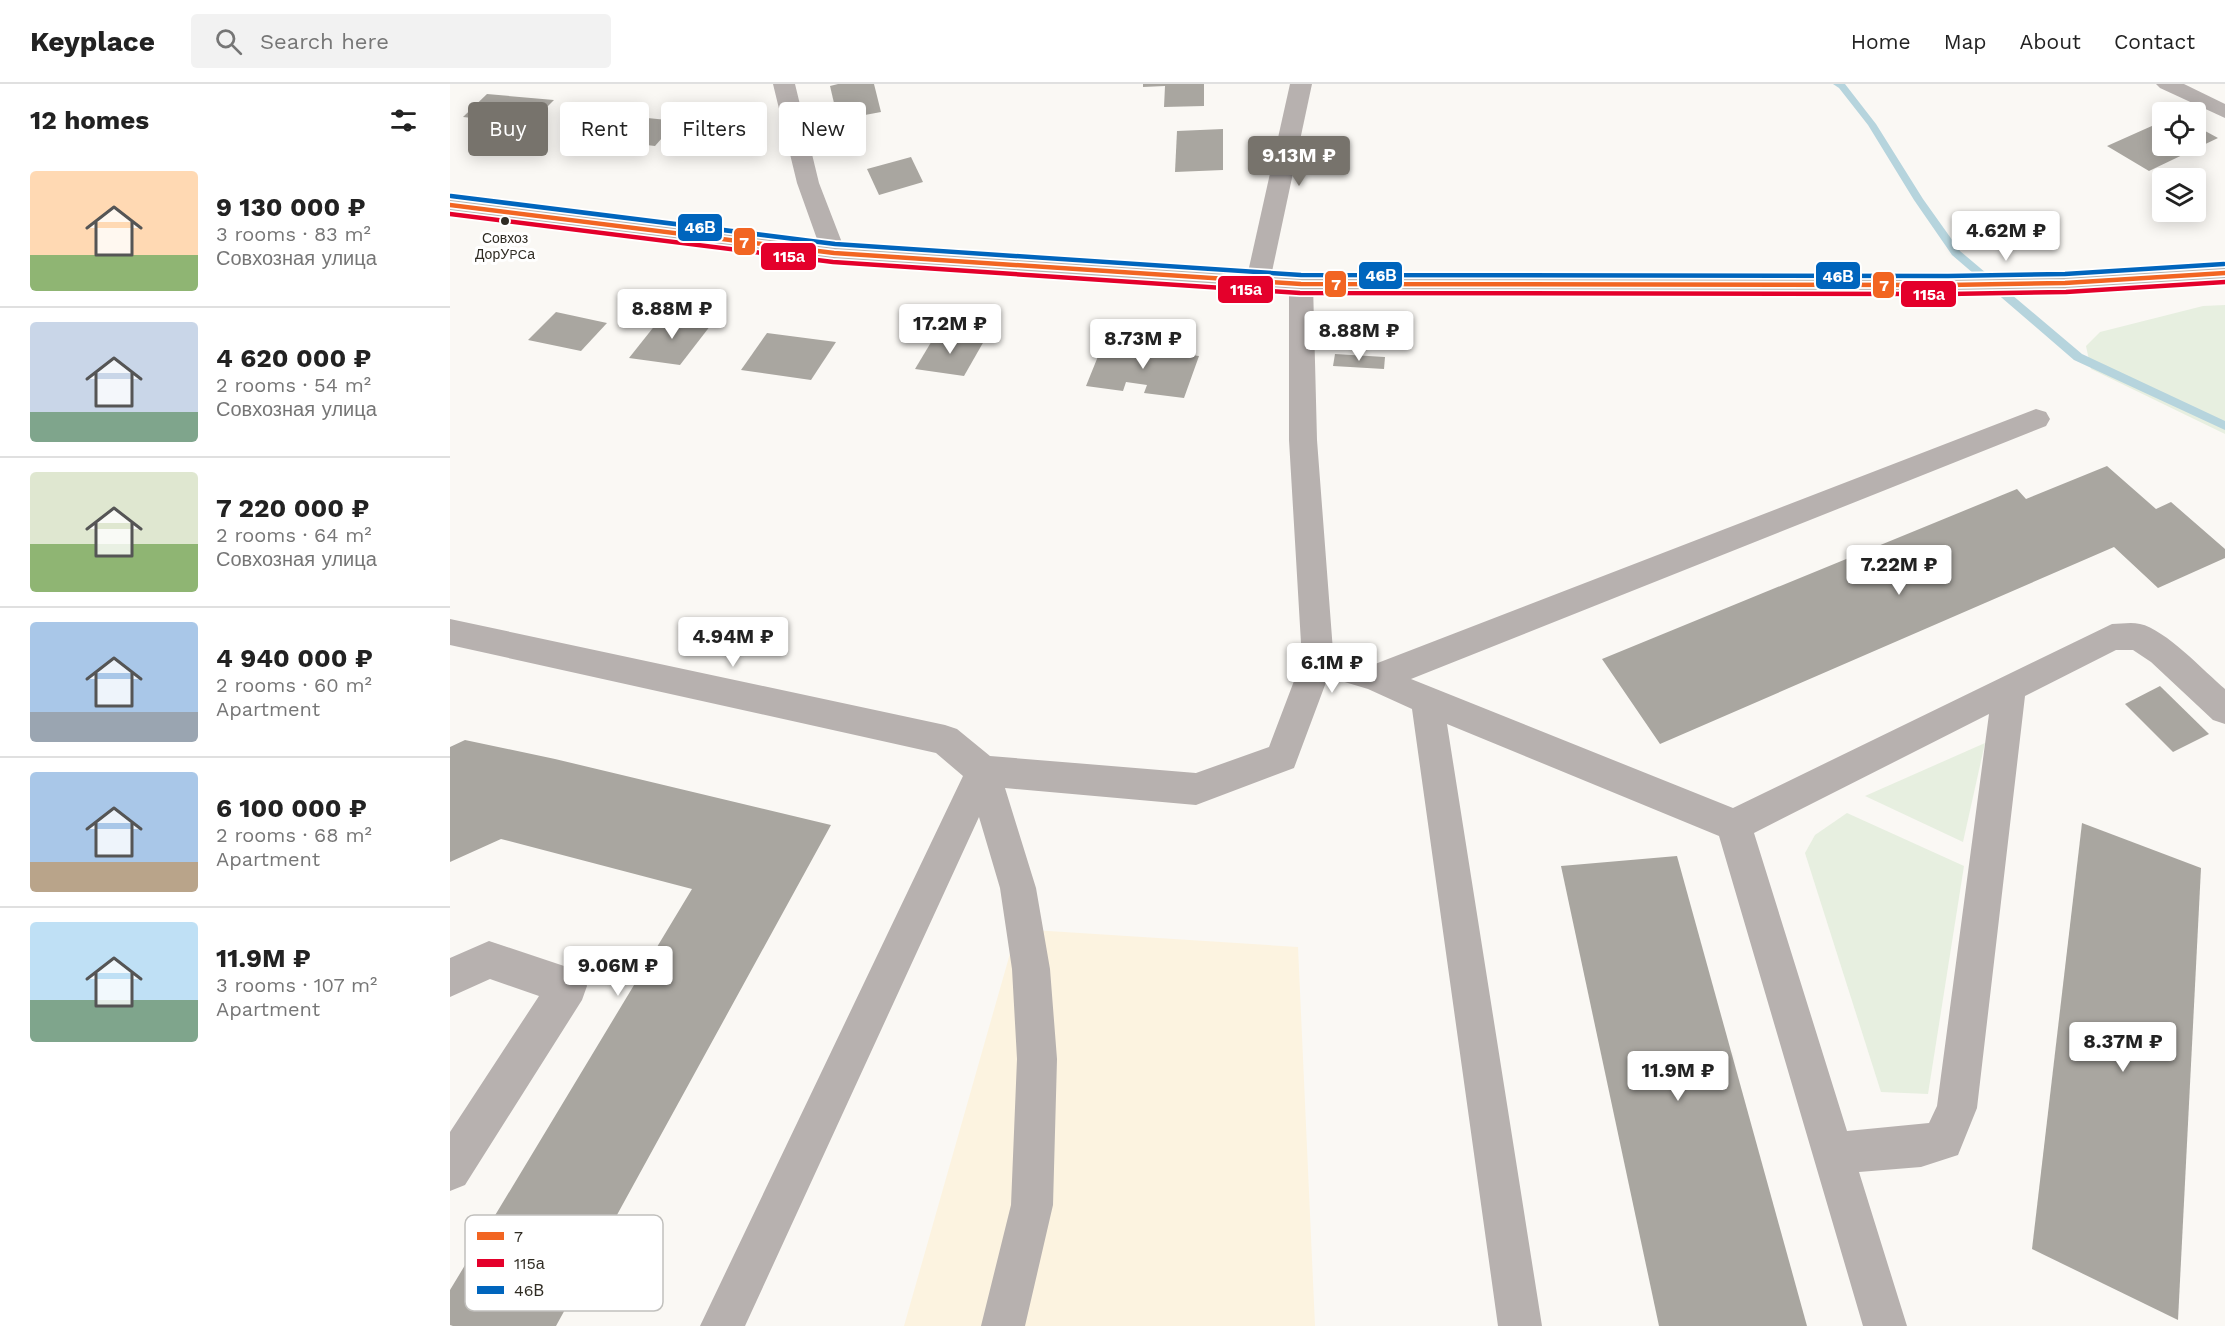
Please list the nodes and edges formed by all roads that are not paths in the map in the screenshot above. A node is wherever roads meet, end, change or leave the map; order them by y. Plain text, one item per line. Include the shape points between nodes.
1 (784, 84) edge
2 (1301, 84) edge
3 (2167, 84) edge
4 (2225, 112) edge
5 (450, 205) edge
6 (834, 253) junction
7 (2225, 273) edge
8 (1258, 281) junction
9 (1301, 284) junction
10 (2036, 419) dead end
11 (450, 632) edge
12 (1318, 660) junction
13 (1376, 678) junction
14 (2009, 690) junction
15 (1427, 701) junction
16 (2225, 710) edge
17 (983, 771) junction
18 (1734, 825) junction
19 (450, 978) edge
20 (1832, 1153) junction
21 (450, 1170) edge
22 (722, 1326) edge
23 (1003, 1326) edge
24 (1520, 1326) edge
25 (1885, 1326) edge

1 - 6 street via 807,183
2 - 8 street
3 - 4 street
5 - 6 main road
6 - 8 main road
7 - 9 main road via 2065,283 1948,285
8 - 9 main road
9 - 12 street via 1303,440
10 - 13 street
11 - 17 street via 945,740
12 - 13 street
12 - 17 street via 1282,757 1196,789
13 - 15 street
14 - 16 street via 2112,637 2139,637
14 - 18 street
14 - 20 street via 1957,1108 1943,1140 1921,1146
15 - 18 street
15 - 24 street
17 - 22 street
17 - 23 street via 1018,888 1031,969 1037,1059 1032,1205
18 - 20 street
19 - 21 street via 489,960 568,986
20 - 25 street

